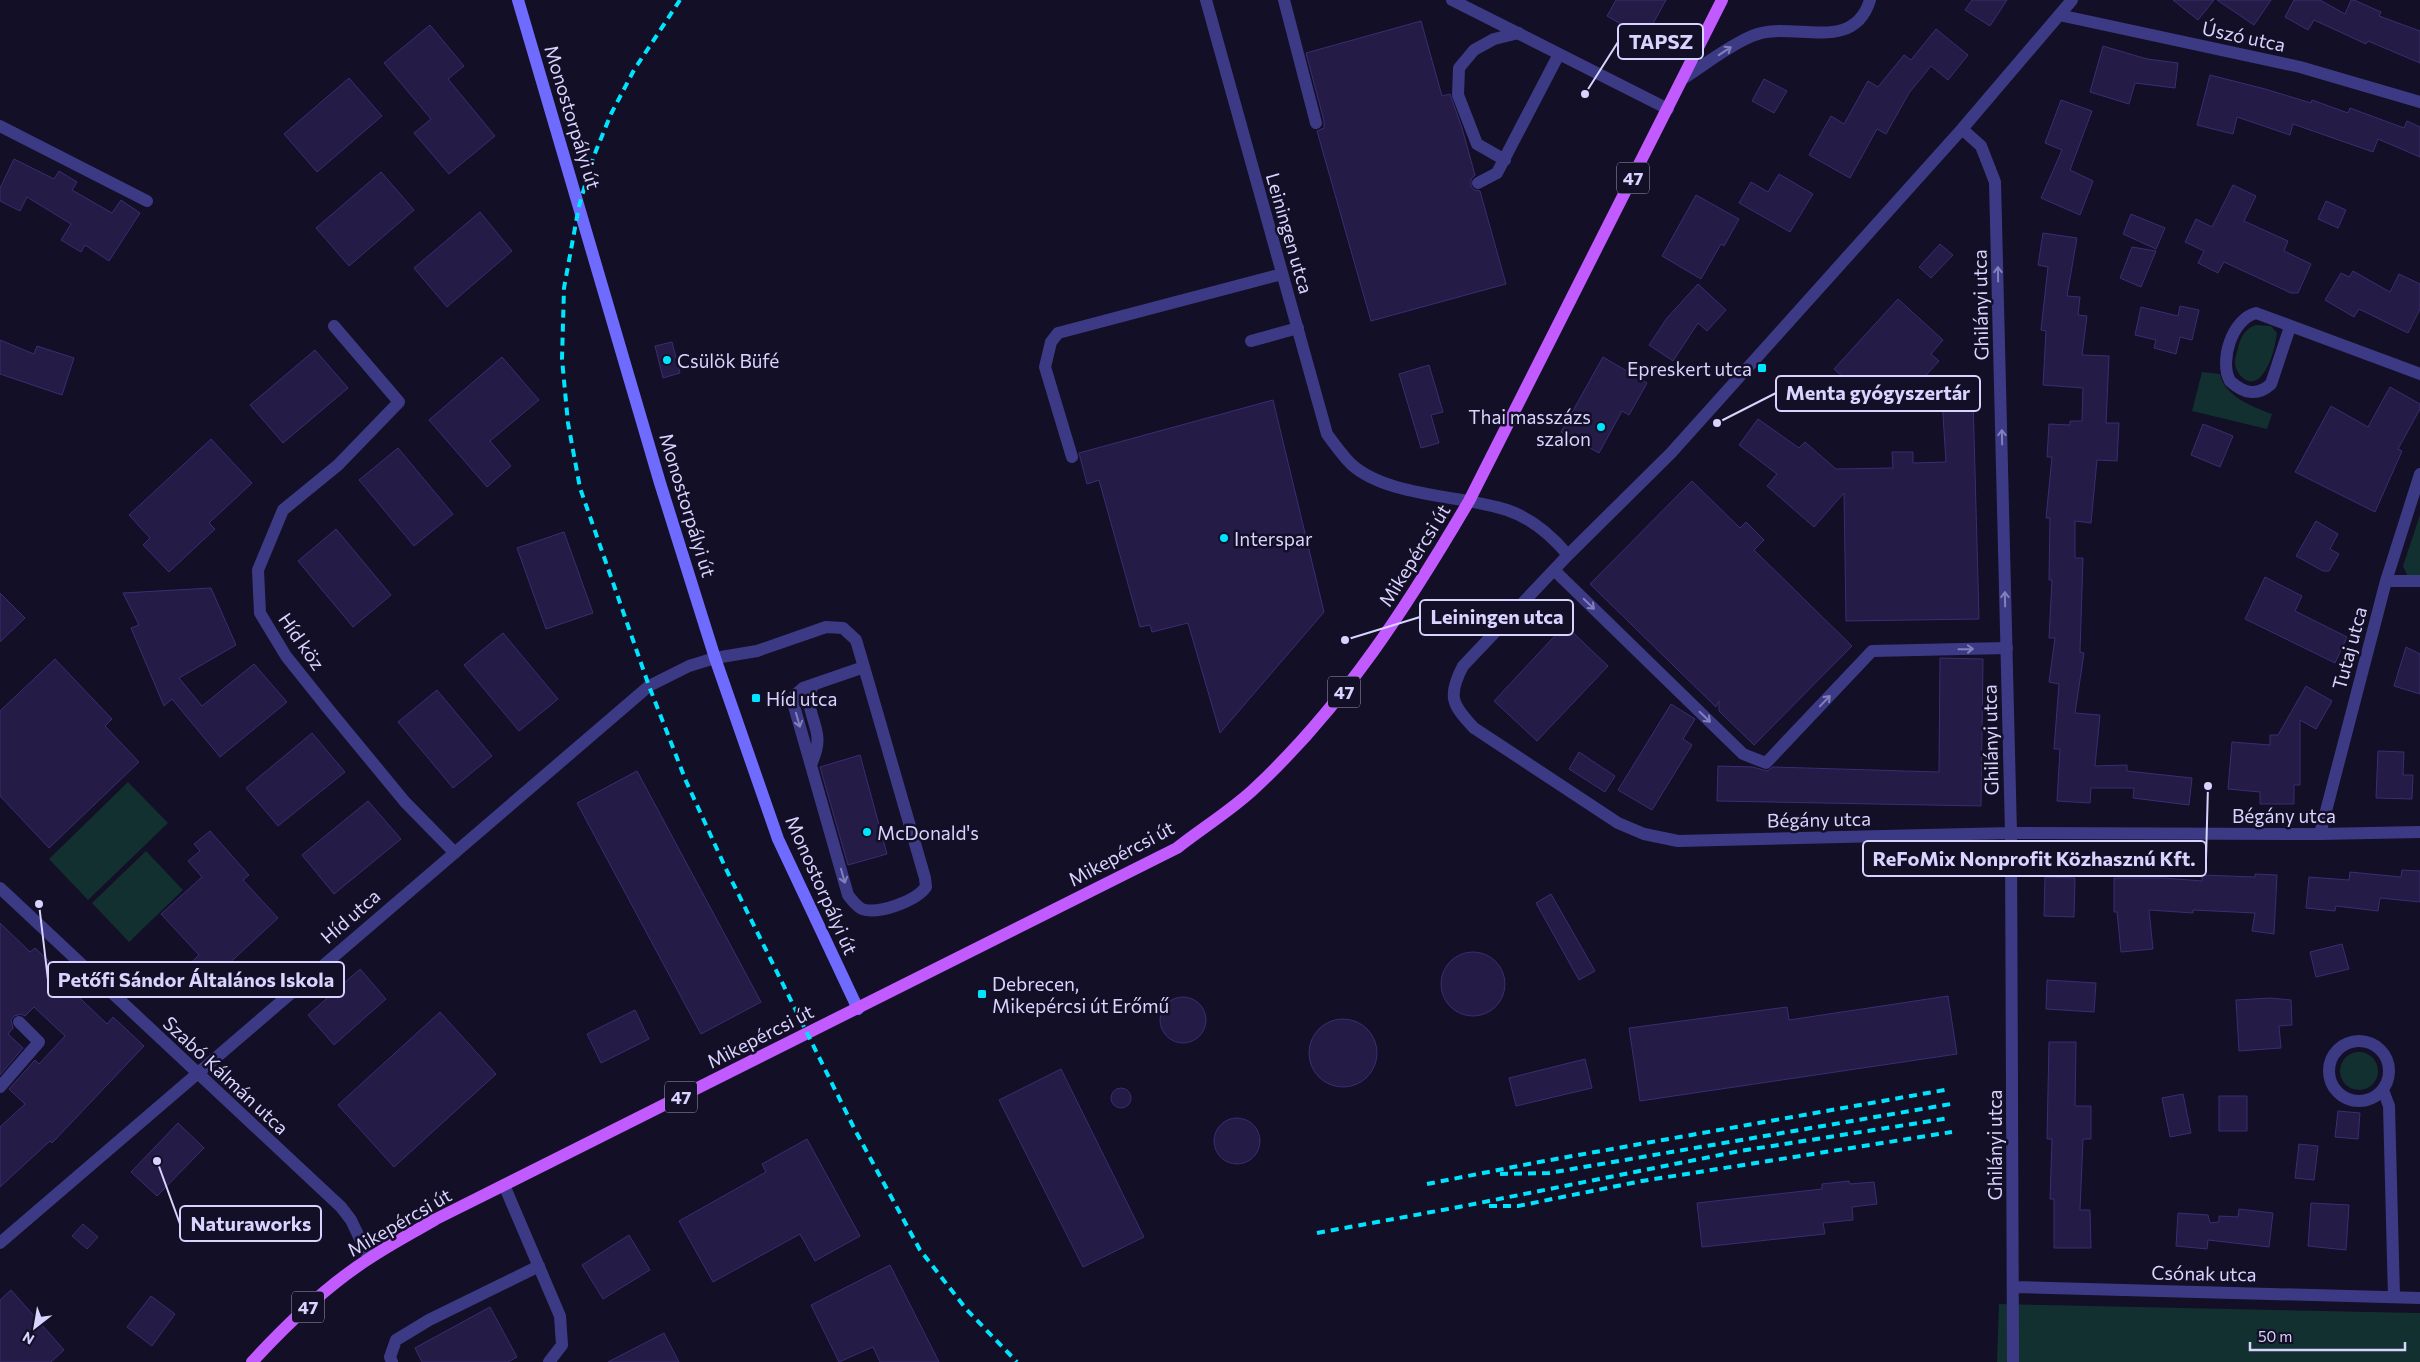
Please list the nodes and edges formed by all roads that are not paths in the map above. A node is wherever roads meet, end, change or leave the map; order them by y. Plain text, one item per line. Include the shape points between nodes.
1 (518, 0) edge
2 (1206, 0) edge
3 (1284, 0) edge
4 (1452, 0) edge
5 (1722, 0) edge
6 (1870, 0) edge
7 (2072, 0) edge
8 (2059, 15) junction
9 (1519, 34) junction
10 (1559, 54) junction
11 (1684, 78) junction
12 (2420, 102) edge
13 (1668, 109) junction
14 (1316, 123) dead end
15 (0, 126) edge
16 (1962, 129) junction
17 (1505, 160) junction
18 (1478, 184) dead end
19 (147, 201) dead end
20 (1282, 274) junction
21 (334, 326) dead end
22 (2290, 327) junction
23 (1298, 328) junction
24 (1251, 341) dead end
25 (2420, 374) edge
26 (1072, 457) dead end
27 (2420, 474) edge
28 (1469, 501) junction
29 (1568, 555) junction
30 (1554, 570) junction
31 (2386, 581) junction
32 (2420, 581) edge
33 (2007, 648) junction
34 (715, 658) junction
35 (864, 667) junction
36 (2420, 832) edge
37 (2011, 833) junction
38 (2320, 834) junction
39 (455, 853) junction
40 (0, 888) edge
41 (858, 1009) junction
42 (19, 1022) dead end
43 (198, 1074) junction
44 (0, 1087) edge
45 (2383, 1090) junction
46 (504, 1185) junction
47 (0, 1243) edge
48 (370, 1258) junction
49 (539, 1266) junction
50 (2014, 1287) junction
51 (2394, 1297) junction
52 (2420, 1298) edge
53 (252, 1362) edge
54 (392, 1362) edge
55 (548, 1362) edge
56 (2013, 1362) edge

1 - 34 street, Monostorpályi út
2 - 20 street, Leiningen utca
3 - 14 street
4 - 9 street
5 - 11 main road, Mikepércsi út / 47
11 -> 6 street via 1753,35 1778,30 1833,33 1847,28 1854,24
7 - 8 street
8 - 12 street, Úszó utca via 2300,67
8 - 16 street
9 - 10 street
9 - 17 street via 1494,39 1474,50 1459,68 1458,95 1477,144
10 - 13 street
10 - 17 street
11 - 13 main road, Mikepércsi út / 47
13 - 28 main road, Mikepércsi út / 47
15 - 19 street
16 - 29 street via 1671,453
33 -> 16 street, Ghilányi utca via 1996,182 1981,146
17 - 18 street via 1497,173
20 - 23 street, Leiningen utca
20 - 26 street via 1058,333 1051,342 1045,367
21 - 39 street, Híd köz via 399,402 338,465 283,510 258,570 260,613 286,656 330,711 405,802
22 - 22 street via 2266,388 2257,393 2250,392 2230,381 2226,356 2243,319 2256,313
22 - 25 street
23 - 24 street
23 - 28 street, Leiningen utca via 1327,434 1352,466 1375,479 1429,495
27 - 31 street, Tutaj utca
28 - 29 street via 1509,510 1550,534
28 - 41 main road, Mikepércsi út / 47 via 1378,647 1328,714 1254,790 1177,848
29 - 30 street, Bégány utca
30 -> 33 street via 1743,754 1766,763 1872,651
30 - 37 street, Bégány utca via 1463,666 1455,681 1452,697 1457,711 1474,728 1618,823 1644,834 1678,841
31 - 32 street
31 - 38 street, Tutaj utca
33 - 37 street, Ghilányi utca
34 - 35 street, Híd utca via 757,651 826,627 843,628 856,640
34 - 39 street, Híd utca via 689,666 649,686
34 - 41 street, Monostorpályi út via 778,839
35 -> 35 street, Híd utca via 803,688 795,695 794,706 848,895 862,909 874,911 914,899 926,887
36 - 38 street, Bégány utca
37 - 38 street, Bégány utca
37 - 50 street, Ghilányi utca
39 - 43 street, Híd utca
40 - 43 street, Szabó Kálmán utca
41 - 46 main road, Mikepércsi út / 47
42 - 44 street via 39,1042
43 - 47 street, Híd utca
43 - 48 street, Szabó Kálmán utca via 341,1207
45 - 45 street via 2389,1070 2382,1050 2358,1041 2343,1045 2335,1052 2330,1061 2330,1082 2344,1098 2365,1101
45 - 51 street via 2389,1106
46 - 48 main road, Mikepércsi út / 47 via 436,1219
46 - 49 street
48 - 53 main road, Mikepércsi út / 47 via 332,1285
49 - 54 street via 429,1320 396,1340 390,1358
49 - 55 street via 560,1316 562,1345
50 - 51 street, Csónak utca
50 - 56 street, Ghilányi utca
51 - 52 street, Csónak utca

